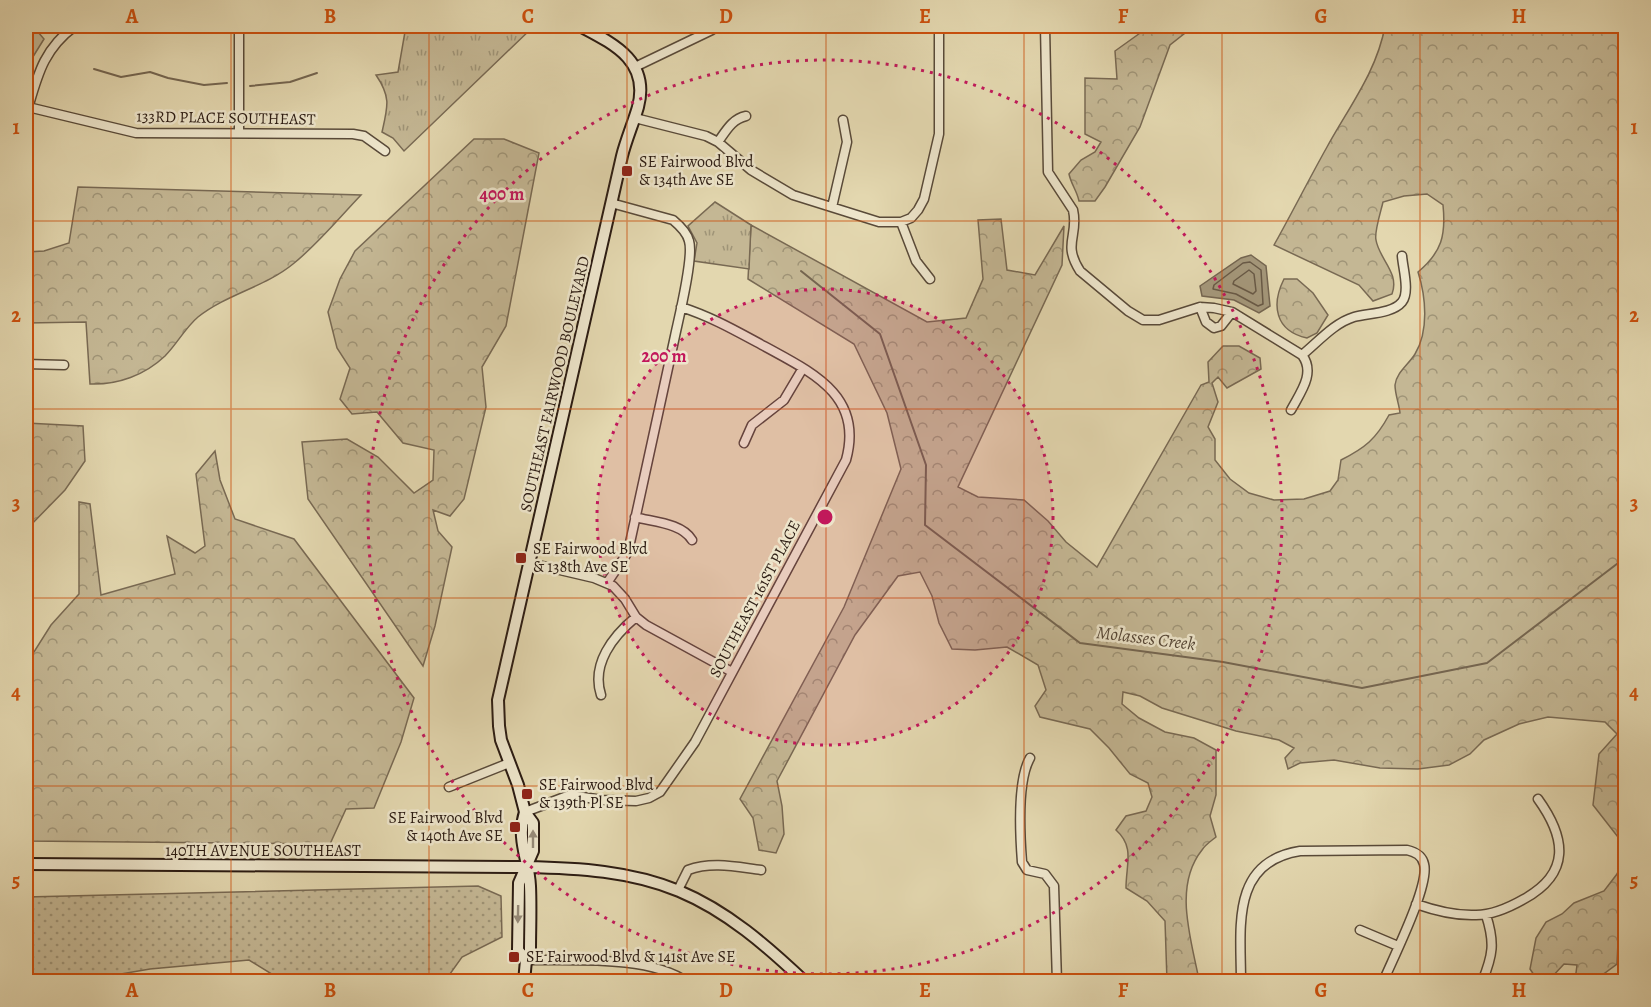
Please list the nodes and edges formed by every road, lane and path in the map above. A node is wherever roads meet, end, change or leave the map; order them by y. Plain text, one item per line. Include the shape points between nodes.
1 (75, 26) edge
2 (239, 26) edge
3 (580, 26) edge
4 (717, 26) edge
5 (939, 26) edge
6 (1045, 26) edge
7 (636, 67) junction
8 (27, 111) edge
9 (746, 116) dead end
10 (635, 118) junction
11 (843, 120) dead end
12 (239, 133) junction
13 (718, 142) junction
14 (385, 151) dead end
15 (611, 203) junction
16 (832, 207) junction
17 (901, 222) junction
18 (1402, 256) dead end
19 (930, 279) dead end
20 (681, 307) junction
21 (1200, 307) junction
22 (1232, 312) junction
23 (1302, 355) junction
24 (26, 364) edge
25 (64, 365) dead end
26 (804, 368) junction
27 (1291, 410) dead end
28 (744, 443) dead end
29 (636, 517) junction
30 (692, 540) dead end
31 (530, 563) junction
32 (607, 583) junction
33 (636, 617) junction
34 (732, 672) junction
35 (601, 695) dead end
36 (1030, 758) dead end
37 (509, 763) junction
38 (449, 787) dead end
39 (1538, 799) dead end
40 (525, 813) junction
41 (26, 864) edge
42 (526, 867) junction
43 (761, 870) dead end
44 (678, 890) junction
45 (1416, 904) junction
46 (1486, 915) junction
47 (1360, 930) dead end
48 (1398, 946) junction
49 (526, 960) junction
50 (524, 981) edge
51 (687, 981) edge
52 (805, 981) edge
53 (1057, 981) edge
54 (1241, 981) edge
55 (1383, 981) edge
56 (1482, 981) edge

1 - 8 street via 61,36 39,69
2 - 12 street
3 - 7 street via 615,45
4 - 7 street
5 - 17 street via 939,134 924,199 911,218
6 - 21 street via 1048,172 1073,210 1070,246 1075,263 1112,298 1143,320 1159,320
7 - 10 street, SOUTHEAST FAIRWOOD BOULEVARD via 640,95
8 - 12 street, 133RD PLACE SOUTHEAST via 136,133
9 - 13 street via 732,122
10 - 13 street
10 - 15 street, SOUTHEAST FAIRWOOD BOULEVARD
11 - 16 street via 847,142
12 - 14 street, 133RD PLACE SOUTHEAST via 353,134 364,136
13 - 16 street via 751,170 793,195
15 - 20 street via 680,225 690,251
15 - 31 street, SOUTHEAST FAIRWOOD BOULEVARD
16 - 17 street via 879,222
17 - 19 street via 916,261
18 - 23 street via 1405,294 1397,306 1344,321
20 - 26 street via 710,316
20 - 29 street
21 - 22 street
21 - 22 street via 1206,322 1214,328 1221,326
22 - 23 street
23 - 27 street via 1309,371
24 - 25 street
26 - 28 street via 784,400 752,425
26 - 34 street, SOUTHEAST 161ST PLACE via 825,383 845,411 850,440 846,460
29 - 30 street via 678,528
29 - 32 street via 628,552
31 - 32 street
31 - 37 street, SOUTHEAST FAIRWOOD BOULEVARD via 498,700 498,726
32 - 33 street via 620,593
33 - 34 street
33 - 35 street via 619,631 606,651 597,684
34 - 40 street, SOUTHEAST 161ST PLACE via 694,742 660,792 636,801 570,795
36 - 53 street via 1021,788 1022,862 1027,870 1045,874 1054,886
37 - 38 street
37 - 40 street, SOUTHEAST FAIRWOOD BOULEVARD
39 - 46 street via 1559,837 1557,868 1536,893
40 - 42 street, SOUTHEAST FAIRWOOD BOULEVARD via 533,823 533,851
41 - 42 street, 140TH AVENUE SOUTHEAST
42 - 44 street, 140TH AVENUE SOUTHEAST via 612,873
42 - 49 street, SOUTHEAST FAIRWOOD BOULEVARD via 519,883 518,928 518,950
43 - 44 street via 698,866 688,870
44 - 52 street, 140TH AVENUE SOUTHEAST via 734,921
45 - 46 street via 1450,913
45 - 48 street
45 - 54 street via 1425,867 1417,854 1407,850 1290,853 1268,863 1246,892 1242,908
46 - 56 street via 1492,953
47 - 48 street
48 - 55 street
49 - 50 street, SOUTHEAST FAIRWOOD BOULEVARD
49 - 51 street via 639,963

